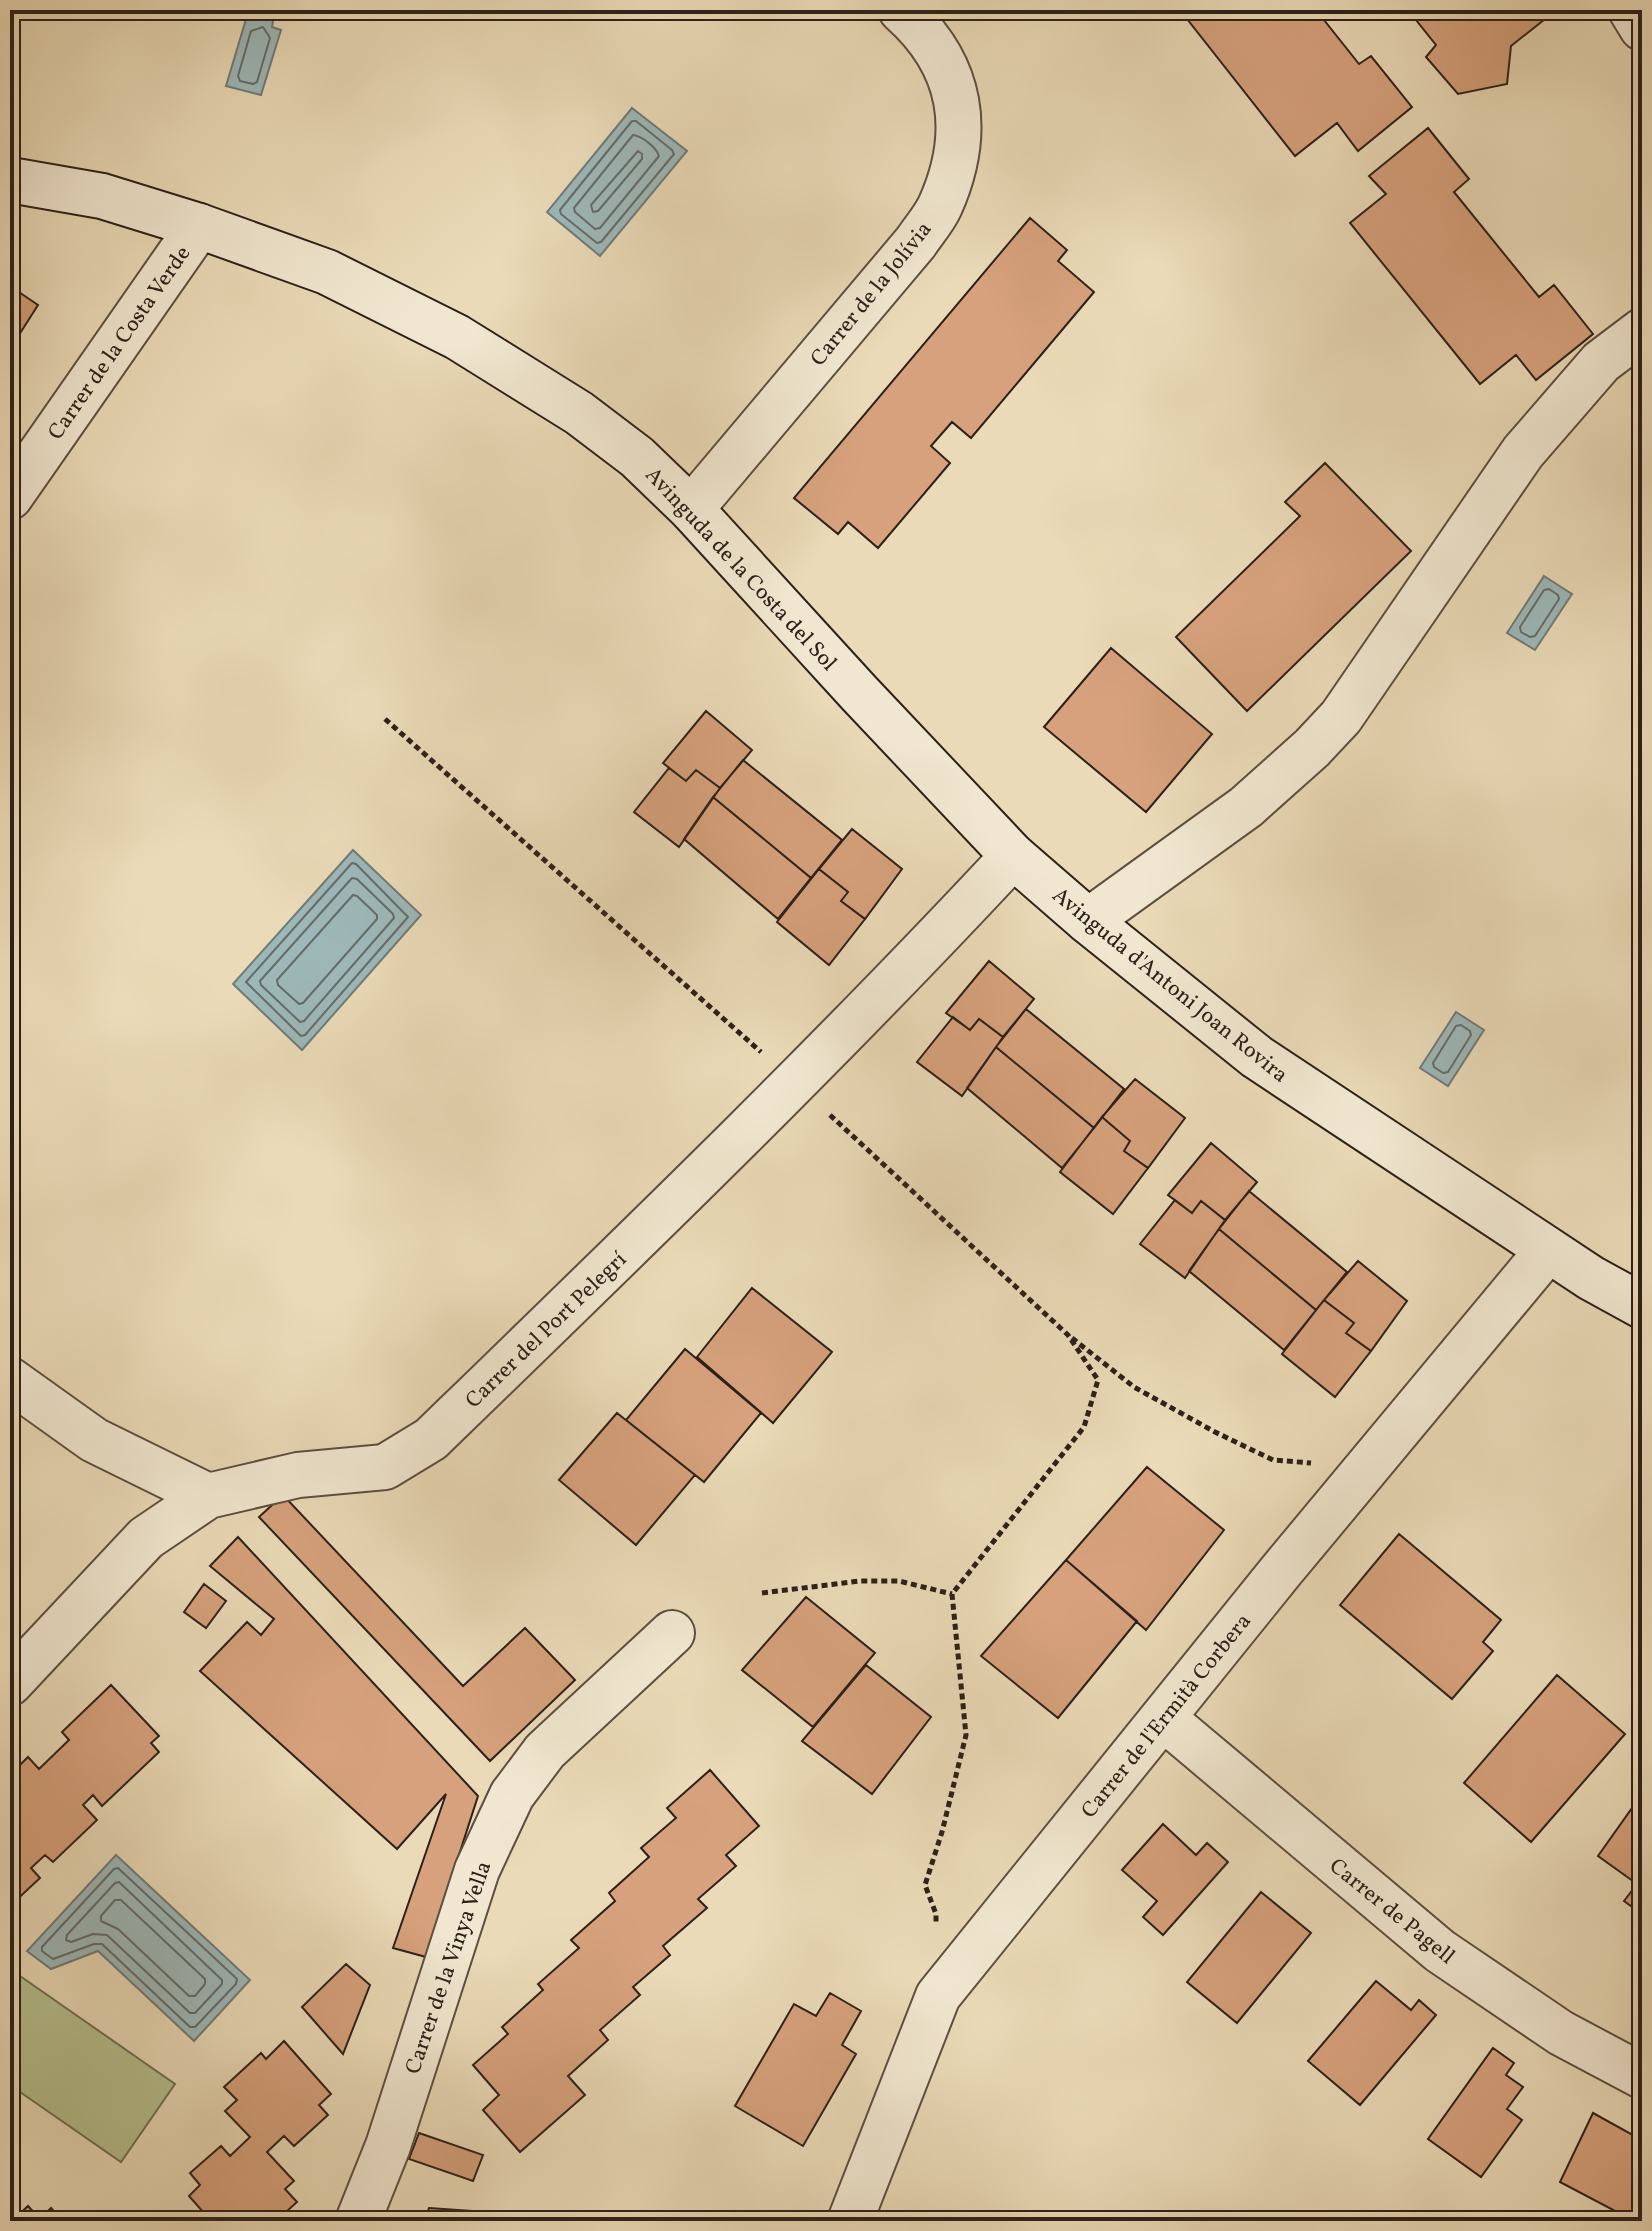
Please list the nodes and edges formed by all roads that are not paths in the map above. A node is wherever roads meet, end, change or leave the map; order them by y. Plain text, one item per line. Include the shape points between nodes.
1 (901, 10) edge
2 (1631, 10) edge
3 (1642, 28) edge
4 (10, 180) edge
5 (199, 226) junction
6 (1642, 331) edge
7 (10, 497) edge
8 (691, 509) junction
9 (859, 693) joint
10 (1013, 856) junction
11 (1088, 921) junction
12 (1548, 1250) junction
13 (1642, 1306) edge
14 (10, 1380) edge
15 (208, 1496) junction
16 (672, 1633) dead end
17 (10, 1683) edge
18 (1163, 1718) junction
19 (1642, 2076) edge
20 (358, 2221) edge
21 (850, 2221) edge

1 - 8 street, Carrer de la Jolívia via 937,54 958,107 960,141 939,208
2 - 3 street
4 - 5 street, Avinguda de la Costa del Sol via 102,196
5 - 7 street, Carrer de la Costa Verde
5 - 8 street, Avinguda de la Costa del Sol via 327,272 457,337 579,413 637,457
6 - 11 street via 1601,362 1523,452 1322,738 1246,807
8 - 9 street, Avinguda de la Costa del Sol
9 - 10 street, Avinguda d'Antoni Joan Rovira
10 - 11 street, Avinguda d'Antoni Joan Rovira
10 - 15 street, Carrer del Port Pelegrí via 721,1157 431,1439 385,1467 298,1475
11 - 12 street, Avinguda d'Antoni Joan Rovira via 1257,1057
12 - 13 street, Avinguda d'Antoni Joan Rovira
12 - 18 street, Carrer de l'Ermità Corbera
14 - 15 street via 94,1440
15 - 17 street, Carrer del Port Pelegrí via 146,1538
16 - 20 street, Carrer de la Vinya Vella via 545,1751 512,1795 477,1870 388,2146
18 - 19 street, Carrer de Pagell via 1440,1951 1561,2033
18 - 21 street, Carrer de l'Ermità Corbera via 938,1996

